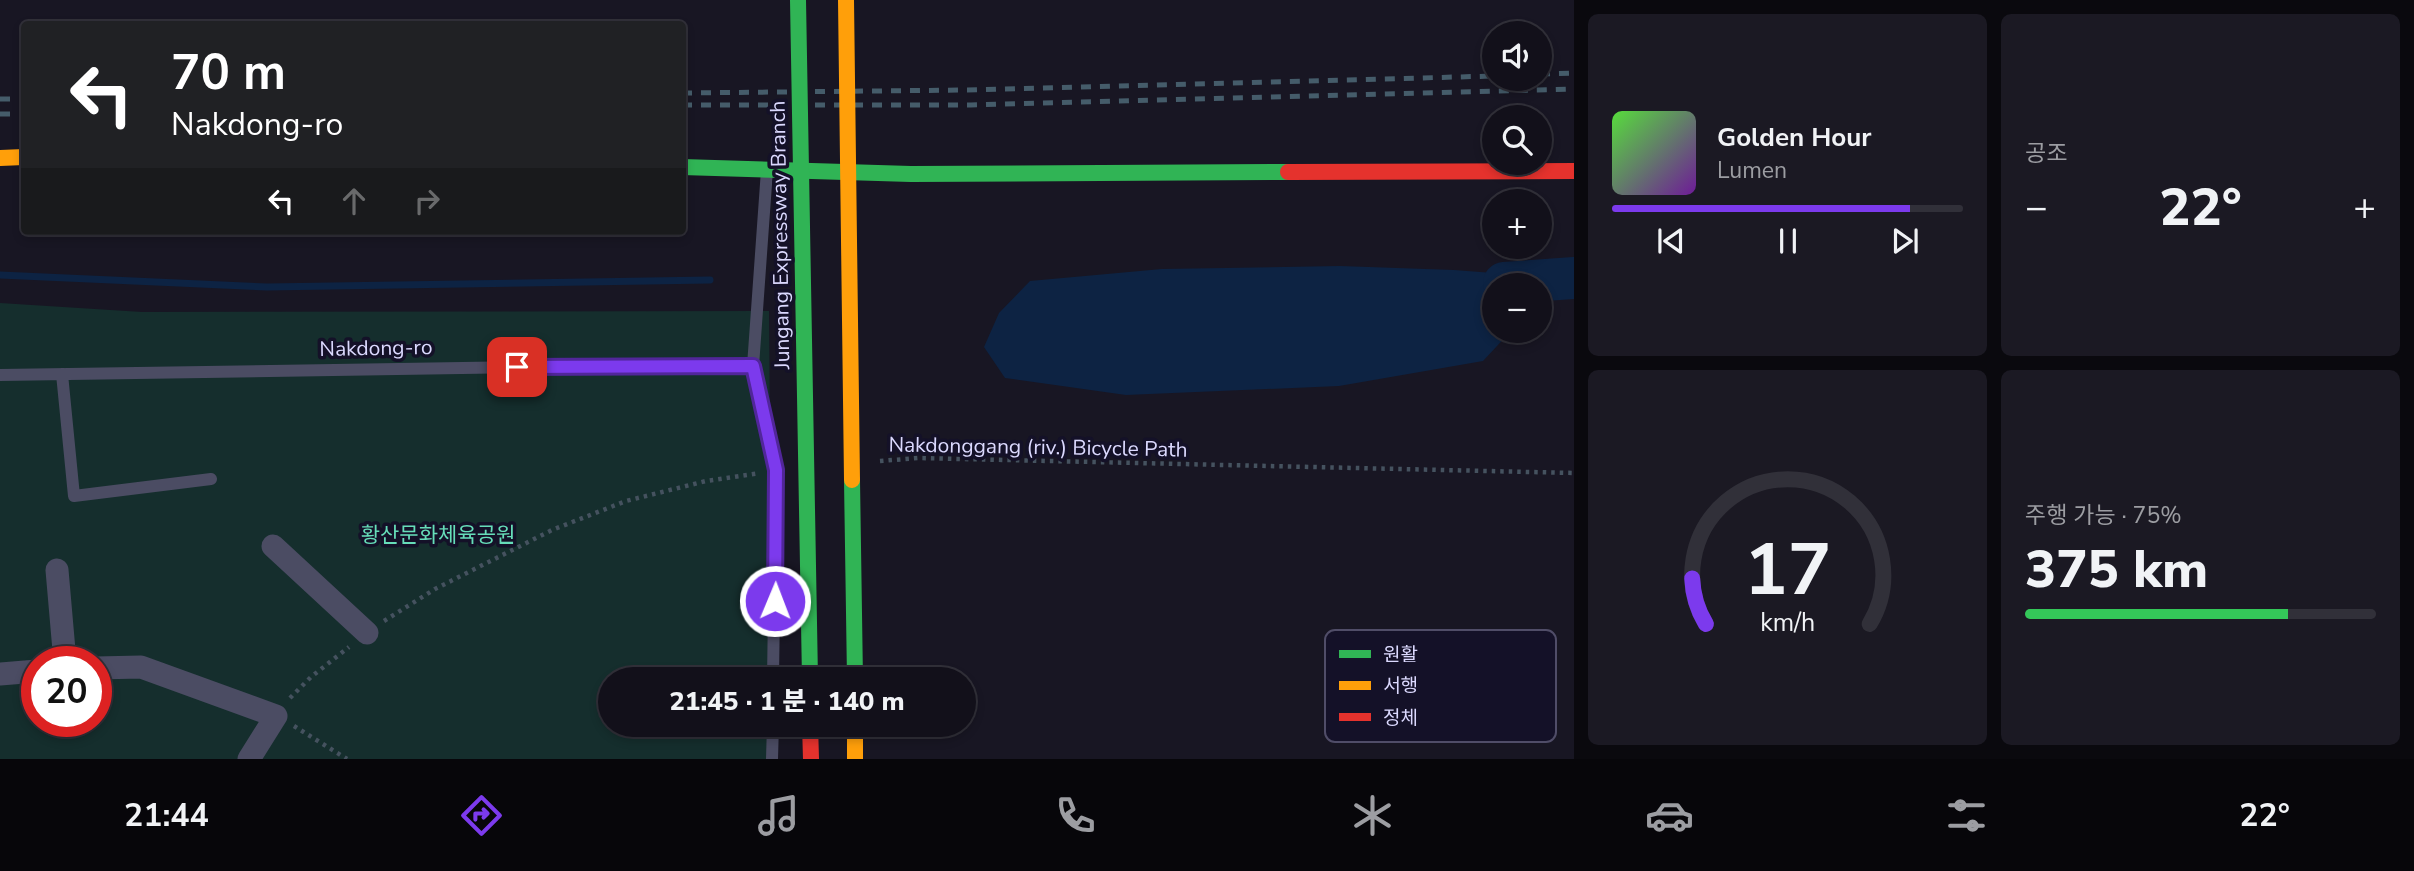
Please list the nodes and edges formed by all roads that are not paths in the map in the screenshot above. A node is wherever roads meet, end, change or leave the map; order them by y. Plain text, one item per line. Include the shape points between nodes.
1 (798, 0) edge
2 (846, 0) edge
3 (21, 157) edge
4 (0, 158) edge
5 (686, 167) edge
6 (767, 170) junction
7 (1574, 171) edge
8 (753, 366) junction
9 (62, 374) junction
10 (0, 375) edge
11 (211, 478) dead end
12 (273, 546) dead end
13 (57, 570) dead end
14 (367, 633) road end
15 (64, 646) edge
16 (774, 667) edge
17 (810, 667) edge
18 (855, 667) edge
19 (112, 668) edge
20 (21, 672) edge
21 (0, 674) edge
22 (773, 737) edge
23 (810, 737) edge
24 (855, 737) edge
25 (249, 759) edge
26 (772, 759) edge
27 (811, 759) edge
28 (855, 759) edge

1 - 17 main road, Jungang Expressway Branch, bridge
2 - 18 main road, bridge
3 - 4 main road
5 - 6 main road
6 - 7 main road via 911,174
6 - 8 lane
8 - 9 lane, Nakdong-ro
8 - 16 lane via 776,470
9 - 10 lane, Nakdong-ro
9 - 11 lane via 74,496
12 - 14 street
13 - 15 street
19 - 25 street via 141,667 276,716
20 - 21 street
22 - 26 lane
23 - 27 main road
24 - 28 main road

